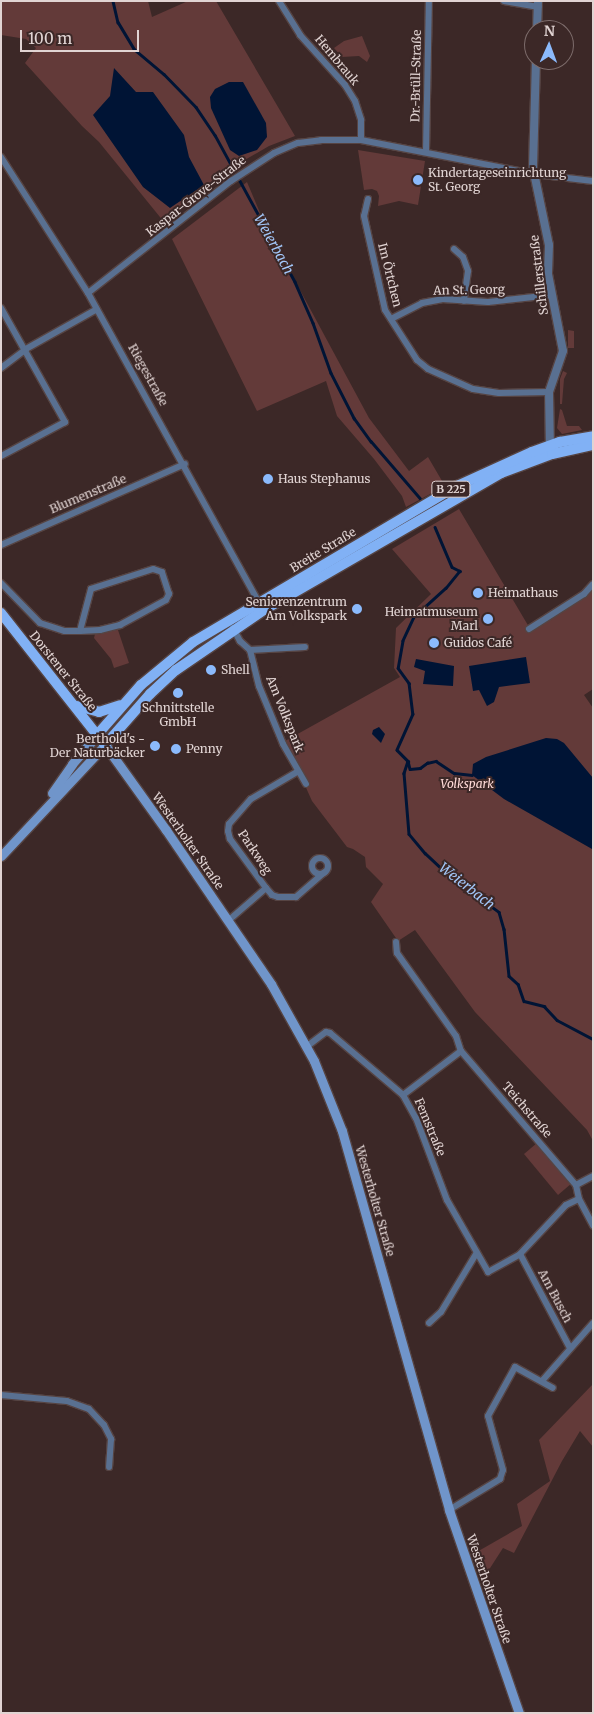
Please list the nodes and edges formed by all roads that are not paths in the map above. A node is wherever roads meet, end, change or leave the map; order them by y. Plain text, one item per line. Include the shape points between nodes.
1 (279, 1) edge
2 (428, 1) edge
3 (504, 1) edge
4 (538, 4) edge
5 (537, 20) edge
6 (536, 70) edge
7 (362, 140) junction
8 (426, 152) junction
9 (1, 157) edge
10 (534, 174) junction
11 (593, 181) edge
12 (368, 199) dead end
13 (454, 250) dead end
14 (88, 293) junction
15 (552, 295) junction
16 (464, 301) junction
17 (1, 308) edge
18 (97, 309) junction
19 (391, 319) junction
20 (26, 349) junction
21 (1, 368) edge
22 (549, 392) junction
23 (593, 436) edge
24 (593, 445) edge
25 (550, 450) junction
26 (1, 456) edge
27 (185, 464) junction
28 (2, 542) edge
29 (1, 582) edge
30 (593, 584) edge
31 (262, 606) junction
32 (1, 613) edge
33 (231, 625) junction
34 (529, 629) dead end
35 (80, 631) junction
36 (305, 646) dead end
37 (250, 650) junction
38 (125, 702) junction
39 (76, 705) junction
40 (97, 735) junction
41 (105, 745) junction
42 (297, 772) junction
43 (306, 784) dead end
44 (35, 817) junction
45 (1, 856) edge
46 (325, 872) dead end
47 (266, 888) junction
48 (229, 920) junction
49 (396, 942) dead end
50 (306, 1047) junction
51 (461, 1051) junction
52 (403, 1094) junction
53 (593, 1176) edge
54 (576, 1184) junction
55 (579, 1199) junction
56 (593, 1225) edge
57 (476, 1254) junction
58 (520, 1254) junction
59 (429, 1323) dead end
60 (593, 1323) edge
61 (570, 1348) junction
62 (542, 1381) junction
63 (553, 1388) dead end
64 (1, 1395) edge
65 (109, 1467) dead end
66 (449, 1510) junction
67 (519, 1713) edge

1 - 7 street, Hembrauk via 300,35 356,101
2 - 8 street, Dr.-Brüll-Straße
3 - 4 street
4 - 5 street
6 - 10 street, Schillerstraße
7 - 8 street, Kaspar-Grove-Straße
7 - 14 street, Kaspar-Grove-Straße via 298,143 274,153 231,182
8 - 10 street, Kaspar-Grove-Straße
9 - 14 street, Riegestraße
10 - 11 street, Kaspar-Grove-Straße
10 - 15 street, Schillerstraße via 549,245 548,274
12 - 19 street, Im Örtchen via 364,216 385,310
13 - 16 street via 464,258 468,271
14 - 18 street, Riegestraße
15 - 16 street, An St. Georg via 512,301
15 - 22 street, Schillerstraße via 563,351
16 - 19 street, An St. Georg via 442,299 422,303
17 - 20 street
18 - 20 street
18 - 27 street, Riegestraße
19 - 22 street, Im Örtchen via 418,360 450,380 473,389 499,393
20 - 21 street
20 - 26 street via 65,422
22 - 25 street, Schillerstraße
23 - 25 main road, Breite Straße / B 225
24 - 25 main road, Breite Straße / B 225
25 - 31 main road, Breite Straße / B 225 via 483,482
27 - 28 street, Blumenstraße
27 - 31 street, Riegestraße
29 - 35 street via 40,623 52,628
30 - 34 street via 584,594
31 - 33 main road, Breite Straße / B 225
32 - 39 main road, Dorstener Straße
33 - 37 street, Am Volkspark via 240,641
33 - 38 main road, Breite Straße / B 225 via 193,642
33 - 41 main road, Breite Straße / B 225 via 150,694
35 - 35 street via 91,590 153,569 162,572 169,594 166,600 120,624
36 - 37 street
37 - 42 street, Am Volkspark via 259,686
38 - 39 main road via 100,712
38 - 40 main road, Breite Straße / B 225
39 - 40 main road, Dorstener Straße
40 - 41 main road, Dorstener Straße
40 - 44 main road
41 - 44 main road
41 - 48 main road, Westerholter Straße
42 - 43 street, Am Volkspark
42 - 47 street, Parkweg via 251,798 229,824 230,839
44 - 45 main road
46 - 47 street, Parkweg via 296,897 278,897
47 - 48 street, Parkweg
48 - 50 main road, Westerholter Straße via 271,984
49 - 51 street, Teichstraße via 397,953 456,1036
50 - 52 street, Femstraße via 330,1032
50 - 66 main road, Westerholter Straße via 350,1157
51 - 52 street
51 - 54 street, Teichstraße
52 - 57 street, Femstraße via 416,1118 447,1200
53 - 54 street
54 - 55 street, Teichstraße
55 - 56 street, Teichstraße
55 - 58 street via 566,1205
57 - 58 street, Femstraße via 488,1272
57 - 59 street via 441,1312
58 - 61 street, Am Busch
60 - 61 street
61 - 62 street
62 - 63 street
62 - 66 street via 515,1366 488,1416 503,1470 500,1479
64 - 65 street via 67,1401 89,1409 104,1424 111,1439
66 - 67 main road, Westerholter Straße

